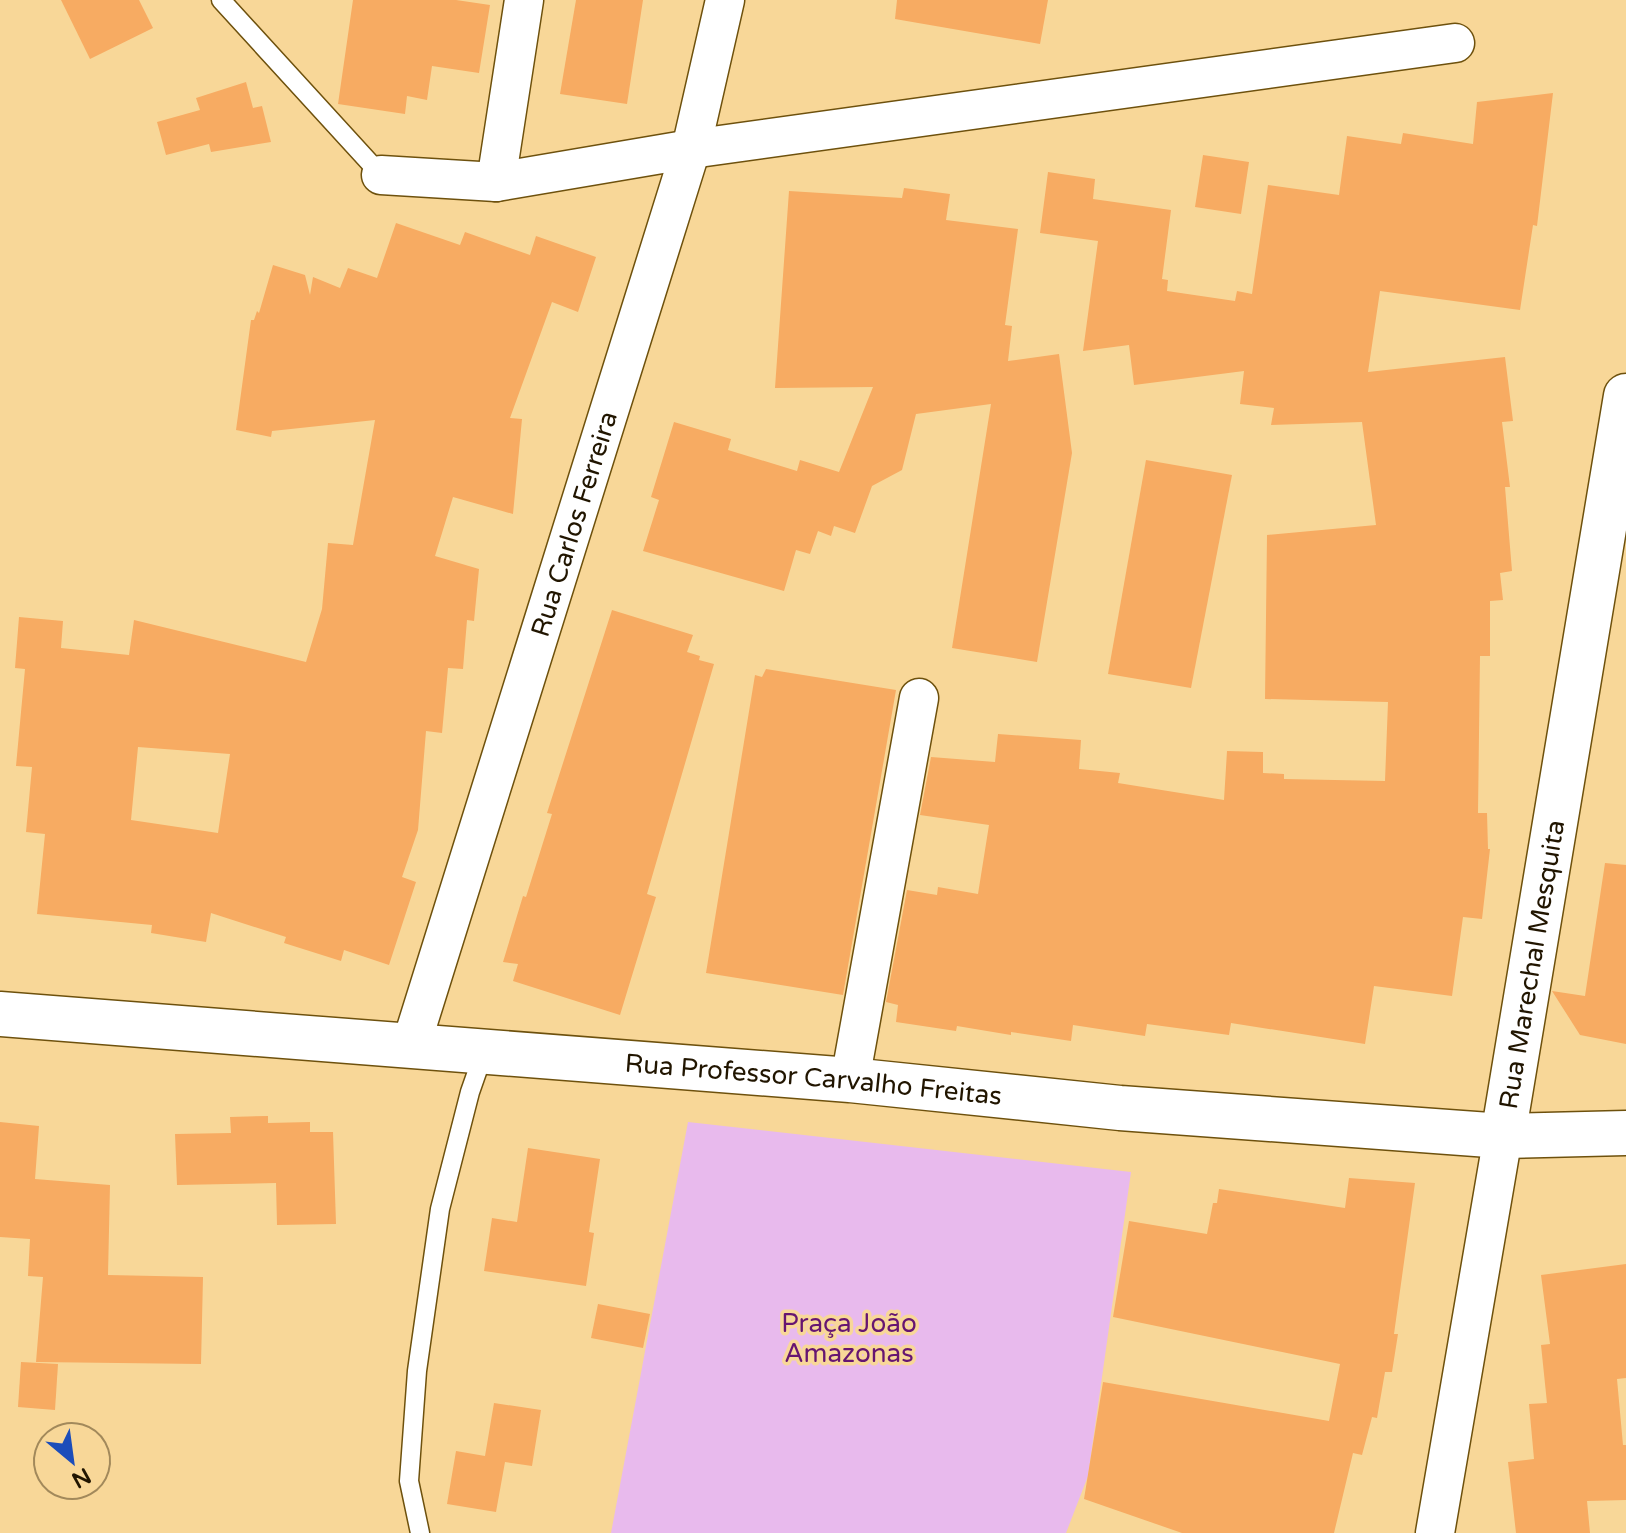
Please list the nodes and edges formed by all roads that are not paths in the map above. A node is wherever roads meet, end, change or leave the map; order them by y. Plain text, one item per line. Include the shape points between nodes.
1 (221, 0) edge
2 (524, 0) edge
3 (725, 0) edge
4 (1455, 43) dead end
5 (691, 149) junction
6 (381, 175) joint
7 (496, 182) junction
8 (1626, 396) edge
9 (919, 698) dead end
10 (0, 1014) edge
11 (411, 1045) junction
12 (484, 1052) junction
13 (850, 1080) junction
14 (1626, 1133) edge
15 (1503, 1136) junction
16 (420, 1533) edge
17 (1435, 1533) edge

1 - 6 lane
2 - 7 street
3 - 5 street, Rua Carlos Ferreira
4 - 5 street
5 - 7 street
5 - 11 street, Rua Carlos Ferreira
6 - 7 street
8 - 15 street, Rua Marechal Mesquita
9 - 13 street
10 - 11 street, Rua Professor Carvalho Freitas
11 - 12 street, Rua Professor Carvalho Freitas
12 - 13 street, Rua Professor Carvalho Freitas
12 - 16 lane via 440,1209 417,1371 409,1481
13 - 15 street, Rua Professor Carvalho Freitas via 1120,1108
14 - 15 street, Rua Professor Carvalho Freitas
15 - 17 street, Rua Marechal Mesquita

